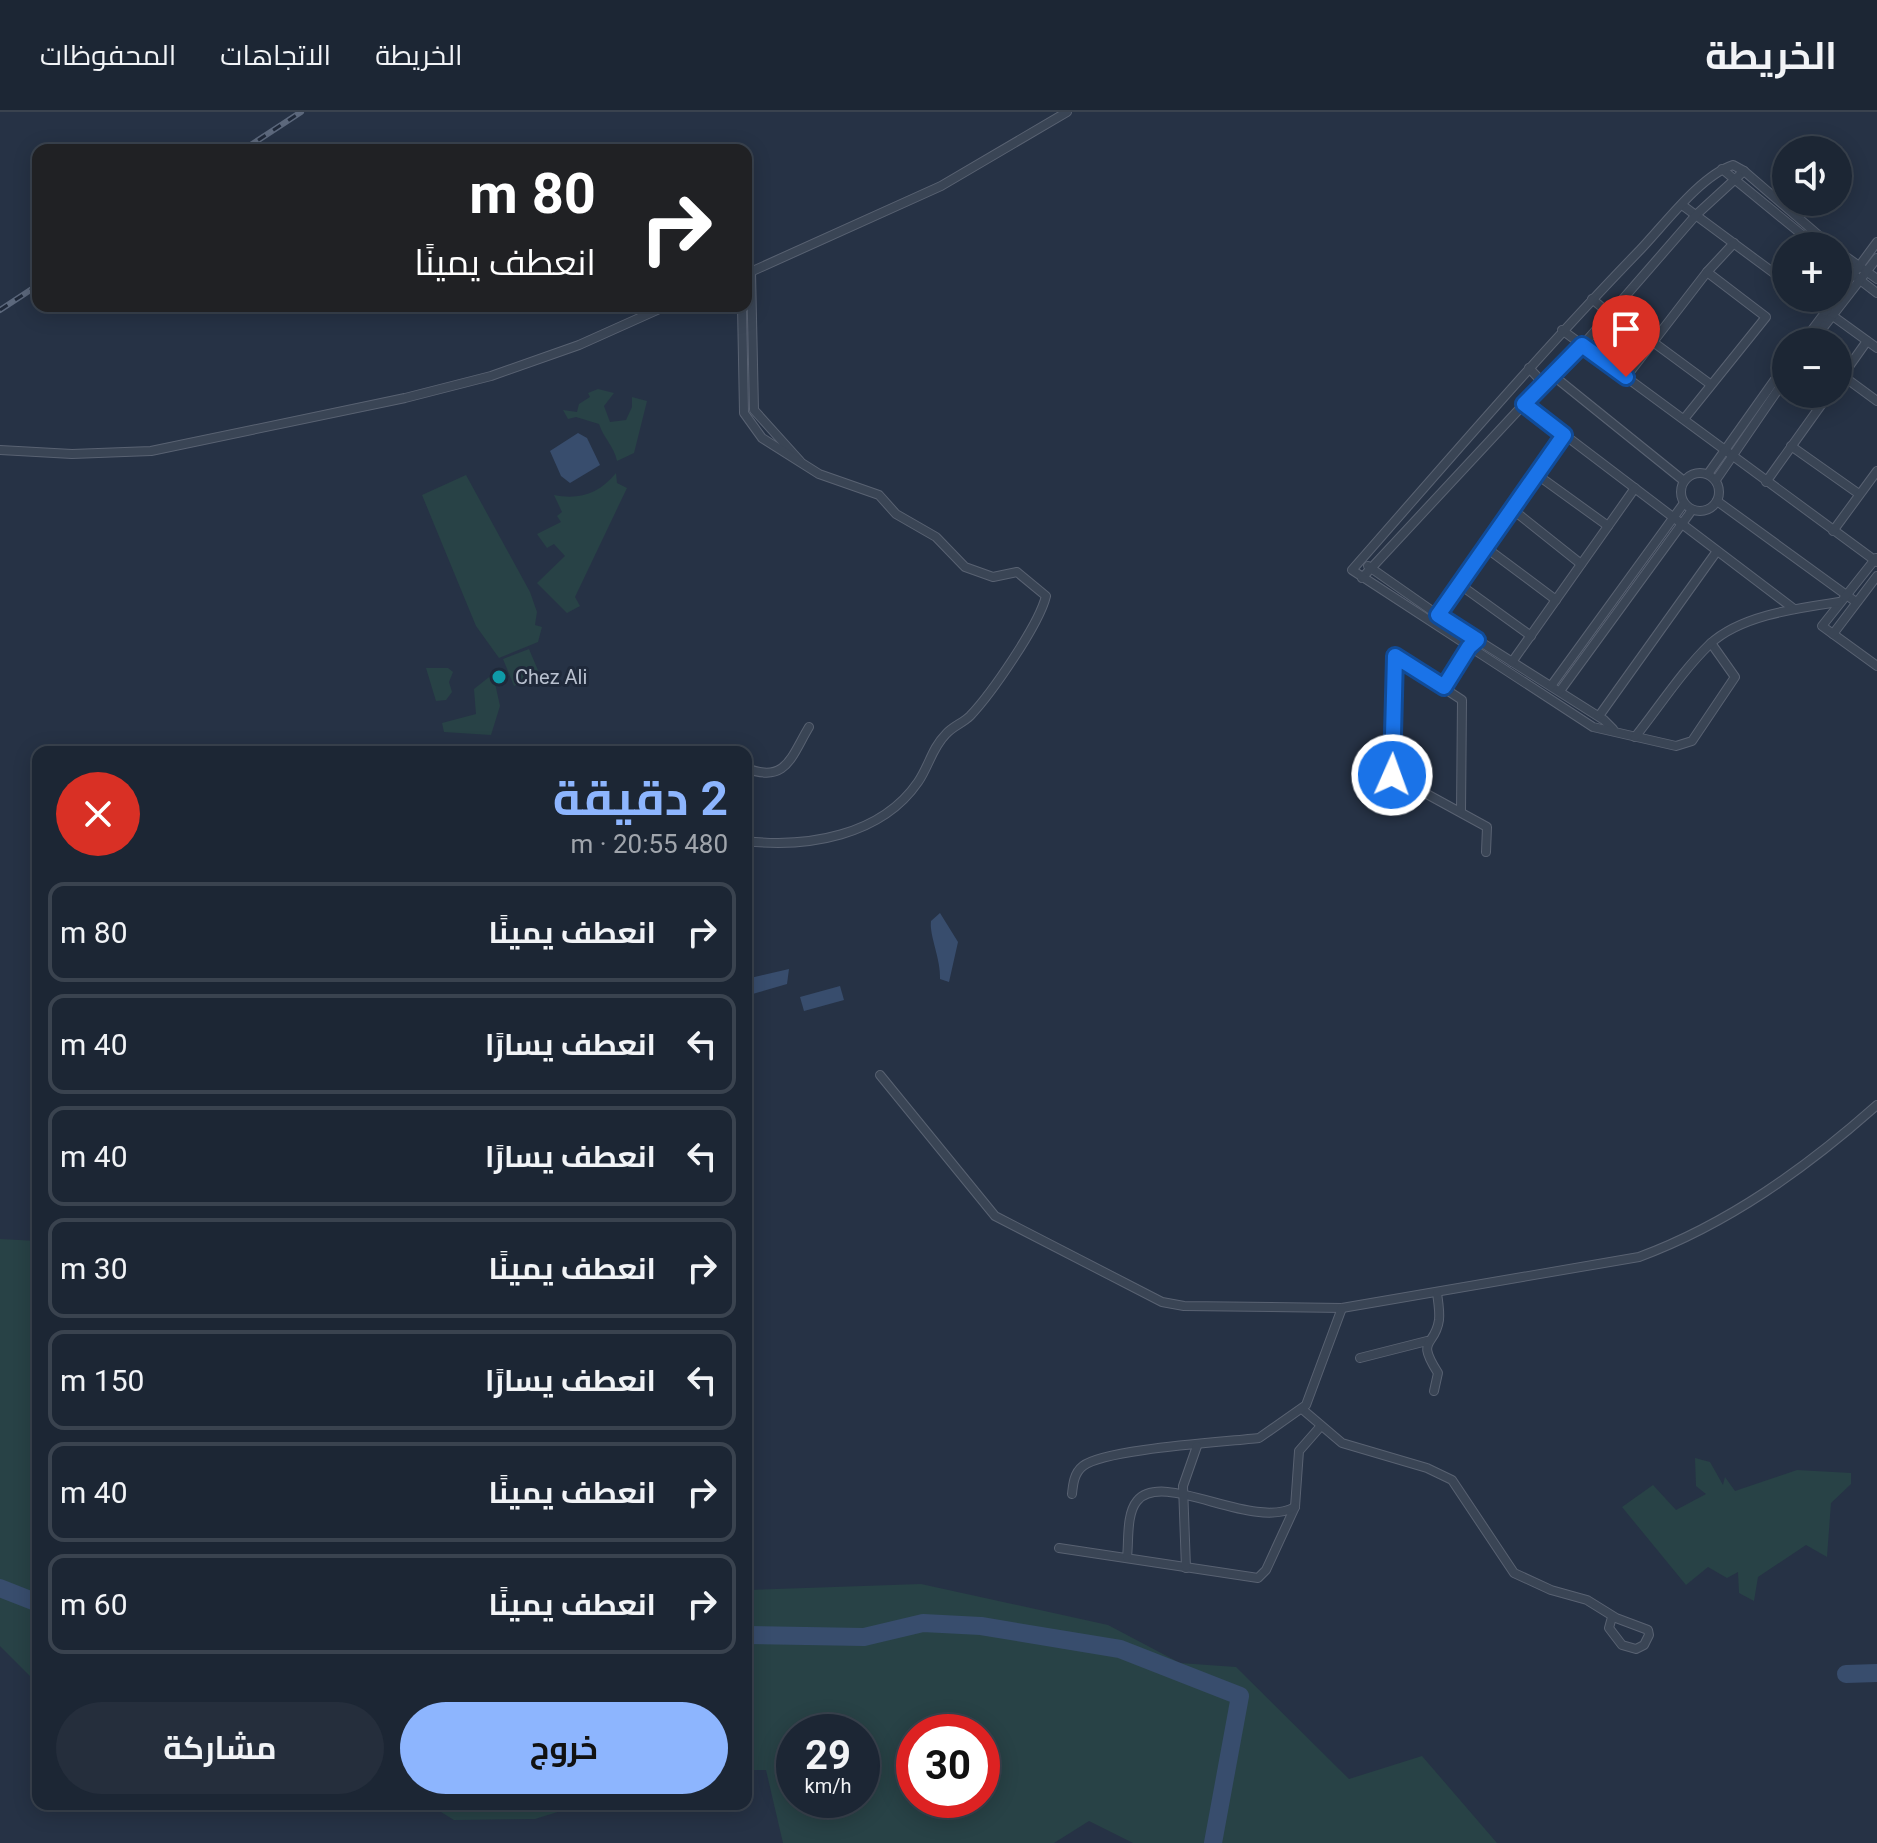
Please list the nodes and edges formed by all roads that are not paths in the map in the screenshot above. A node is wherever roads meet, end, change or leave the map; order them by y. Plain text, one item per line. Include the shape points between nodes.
1 (1067, 112) edge
2 (1722, 169) junction
3 (1744, 171) junction
4 (1733, 178) junction
5 (1682, 205) junction
6 (1696, 215) junction
7 (1799, 232) edge
8 (1815, 232) edge
9 (1651, 238) junction
10 (1877, 242) edge
11 (1734, 243) junction
12 (1664, 250) junction
13 (1877, 258) edge
14 (1852, 266) edge
15 (1622, 269) junction
16 (1852, 270) edge
17 (752, 272) edge
18 (1707, 272) junction
19 (1772, 272) edge
20 (1860, 274) junction
21 (1877, 279) edge
22 (1638, 281) junction
23 (1852, 282) edge
24 (1877, 293) edge
25 (1592, 299) junction
26 (653, 312) edge
27 (742, 312) edge
28 (750, 312) edge
29 (1826, 312) edge
30 (1610, 314) junction
31 (1828, 314) junction
32 (1816, 328) edge
33 (1820, 328) edge
34 (1562, 330) junction
35 (1867, 341) junction
36 (1653, 342) junction
37 (1582, 345) junction
38 (1877, 348) edge
39 (1852, 362) edge
40 (1529, 368) junction
41 (1555, 377) junction
42 (1626, 377) junction
43 (1772, 383) edge
44 (1710, 384) junction
45 (1545, 385) junction
46 (1852, 386) edge
47 (1772, 398) edge
48 (1501, 400) junction
49 (1877, 401) edge
50 (1524, 404) junction
51 (1819, 408) edge
52 (1516, 413) junction
53 (1684, 419) junction
54 (1473, 432) junction
55 (1564, 435) junction
56 (773, 441) junction
57 (1485, 446) junction
58 (1791, 446) junction
59 (1723, 449) junction
60 (0, 450) edge
61 (1731, 455) junction
62 (1443, 466) junction
63 (1877, 471) edge
64 (1536, 474) junction
65 (1456, 477) junction
66 (1712, 477) junction
67 (1684, 481) junction
68 (1766, 482) junction
69 (1635, 488) junction
70 (1859, 494) junction
71 (1416, 497) junction
72 (1717, 501) junction
73 (1684, 503) junction
74 (1428, 508) junction
75 (1512, 509) junction
76 (1692, 510) junction
77 (1677, 521) junction
78 (1608, 526) junction
79 (1833, 531) junction
80 (1485, 547) junction
81 (1717, 551) junction
82 (1876, 559) edge
83 (1361, 560) junction
84 (1581, 564) junction
85 (1371, 568) junction
86 (1877, 576) edge
87 (1362, 578) junction
88 (1459, 584) junction
89 (1846, 594) junction
90 (1556, 600) junction
91 (1839, 602) junction
92 (1856, 602) junction
93 (1794, 609) junction
94 (1438, 615) junction
95 (1833, 634) junction
96 (1531, 636) junction
97 (1477, 640) junction
98 (1711, 643) junction
99 (1469, 647) junction
100 (1512, 662) junction
101 (1877, 666) edge
102 (1551, 686) junction
103 (1444, 687) junction
104 (1560, 691) junction
105 (1599, 716) junction
106 (809, 727) dead end
107 (1613, 730) junction
108 (1635, 737) junction
109 (752, 770) edge
110 (1461, 812) junction
111 (752, 842) edge
112 (1486, 852) dead end
113 (880, 1075) dead end
114 (1877, 1105) edge
115 (1437, 1293) junction
116 (1342, 1308) junction
117 (1427, 1341) junction
118 (1360, 1358) dead end
119 (1434, 1391) dead end
120 (1302, 1409) junction
121 (1320, 1427) junction
122 (1197, 1446) junction
123 (1072, 1494) dead end
124 (1182, 1494) junction
125 (1295, 1507) junction
126 (1059, 1548) dead end
127 (1127, 1557) junction
128 (1186, 1568) junction
129 (1612, 1617) junction

1 - 17 street via 941,186
2 - 3 street via 1733,165
2 - 4 street
2 - 5 street
3 - 4 street
3 - 8 street
4 - 6 street
4 - 7 street
5 - 6 street
5 - 9 street
6 - 11 street
6 - 12 street
9 - 12 street
9 - 15 street
10 - 20 street
11 - 18 street
11 - 19 street
12 - 22 street
13 - 20 street
14 - 20 street
15 - 22 street
15 - 25 street
16 - 20 street
18 - 36 street
18 - 44 street via 1766,317
20 - 21 street
20 - 23 street
20 - 24 street
20 - 31 street
22 - 30 street
25 - 30 street
25 - 34 street
26 - 60 street via 491,376 405,398 151,451
27 - 56 street via 744,413
28 - 56 street via 753,405
29 - 31 street
30 - 37 street
31 - 32 street
31 - 33 street
31 - 35 street
34 - 37 street
34 - 40 street
35 - 38 street
35 - 39 street
36 - 42 street
36 - 44 street
37 - 41 street
37 - 42 street
40 - 45 street
40 - 48 street
41 - 45 street
41 - 67 street
42 - 53 street
43 - 59 street
44 - 53 street
45 - 50 street
46 - 49 street
47 - 61 street
48 - 52 street
48 - 54 street
50 - 52 street
50 - 55 street
51 - 58 street
52 - 57 street
53 - 59 street
54 - 57 street
54 - 62 street
55 - 64 street
55 - 69 street
56 - 111 street via 803,464 879,495 896,514 936,537 965,567 993,577 1017,572 1046,596 991,692 944,735 920,780 901,800 872,822 841,835 782,844
57 - 65 street
58 - 68 street
58 - 70 street
59 - 61 street
59 - 66 street
61 - 66 street
61 - 68 street
62 - 65 street
62 - 71 street
63 - 70 street
64 - 75 street
64 - 78 street
65 - 74 street
66 - 67 street via 1695,473
66 - 72 street via 1719,489
67 - 73 street
68 - 79 street
69 - 77 street
69 - 78 street
70 - 79 street
71 - 74 street
71 - 83 street
72 - 76 street via 1704,511
72 - 89 street
73 - 76 street
73 - 77 street
74 - 85 street
75 - 80 street
75 - 84 street
76 - 77 street
77 - 81 street
77 - 102 street
77 - 104 street
78 - 84 street
79 - 82 street
80 - 88 street
80 - 90 street
81 - 93 street
81 - 105 street
82 - 89 street
83 - 85 street
83 - 87 street via 1352,570
84 - 90 street
85 - 87 street
85 - 94 street
86 - 92 street
87 - 99 street
88 - 94 street
88 - 96 street
89 - 91 street
89 - 92 street
90 - 96 street
91 - 93 street
91 - 95 street via 1822,626
92 - 95 street
93 - 98 street via 1742,625
94 - 97 street
95 - 101 street
96 - 100 street
97 - 99 street
97 - 100 street
98 - 108 street
98 - 108 street via 1735,677 1692,741 1676,746
99 - 103 street
99 - 107 street via 1593,727
100 - 102 street
102 - 104 street
103 - 110 street via 1462,700
103 - 110 street via 1395,656 1392,775
104 - 105 street
105 - 107 street
106 - 109 street via 781,771 767,775
107 - 108 street
110 - 112 street via 1487,827
113 - 116 street via 995,1216 1148,1297 1184,1306
114 - 115 street via 1803,1169 1676,1243 1614,1263
115 - 116 street
115 - 117 street via 1439,1322
116 - 120 street
117 - 118 street
117 - 119 street via 1427,1356 1438,1373
120 - 121 street
120 - 122 street via 1265,1437
121 - 125 street via 1298,1453
121 - 129 street via 1363,1452 1442,1473 1469,1500 1512,1571 1587,1600
122 - 123 street via 1118,1453 1087,1463 1076,1474
122 - 124 street
124 - 125 street via 1254,1513 1278,1514
124 - 127 street via 1155,1493 1138,1500
124 - 128 street
125 - 128 street via 1258,1578
126 - 127 street
127 - 128 street
129 - 129 street via 1649,1631 1644,1645 1622,1645 1609,1628

